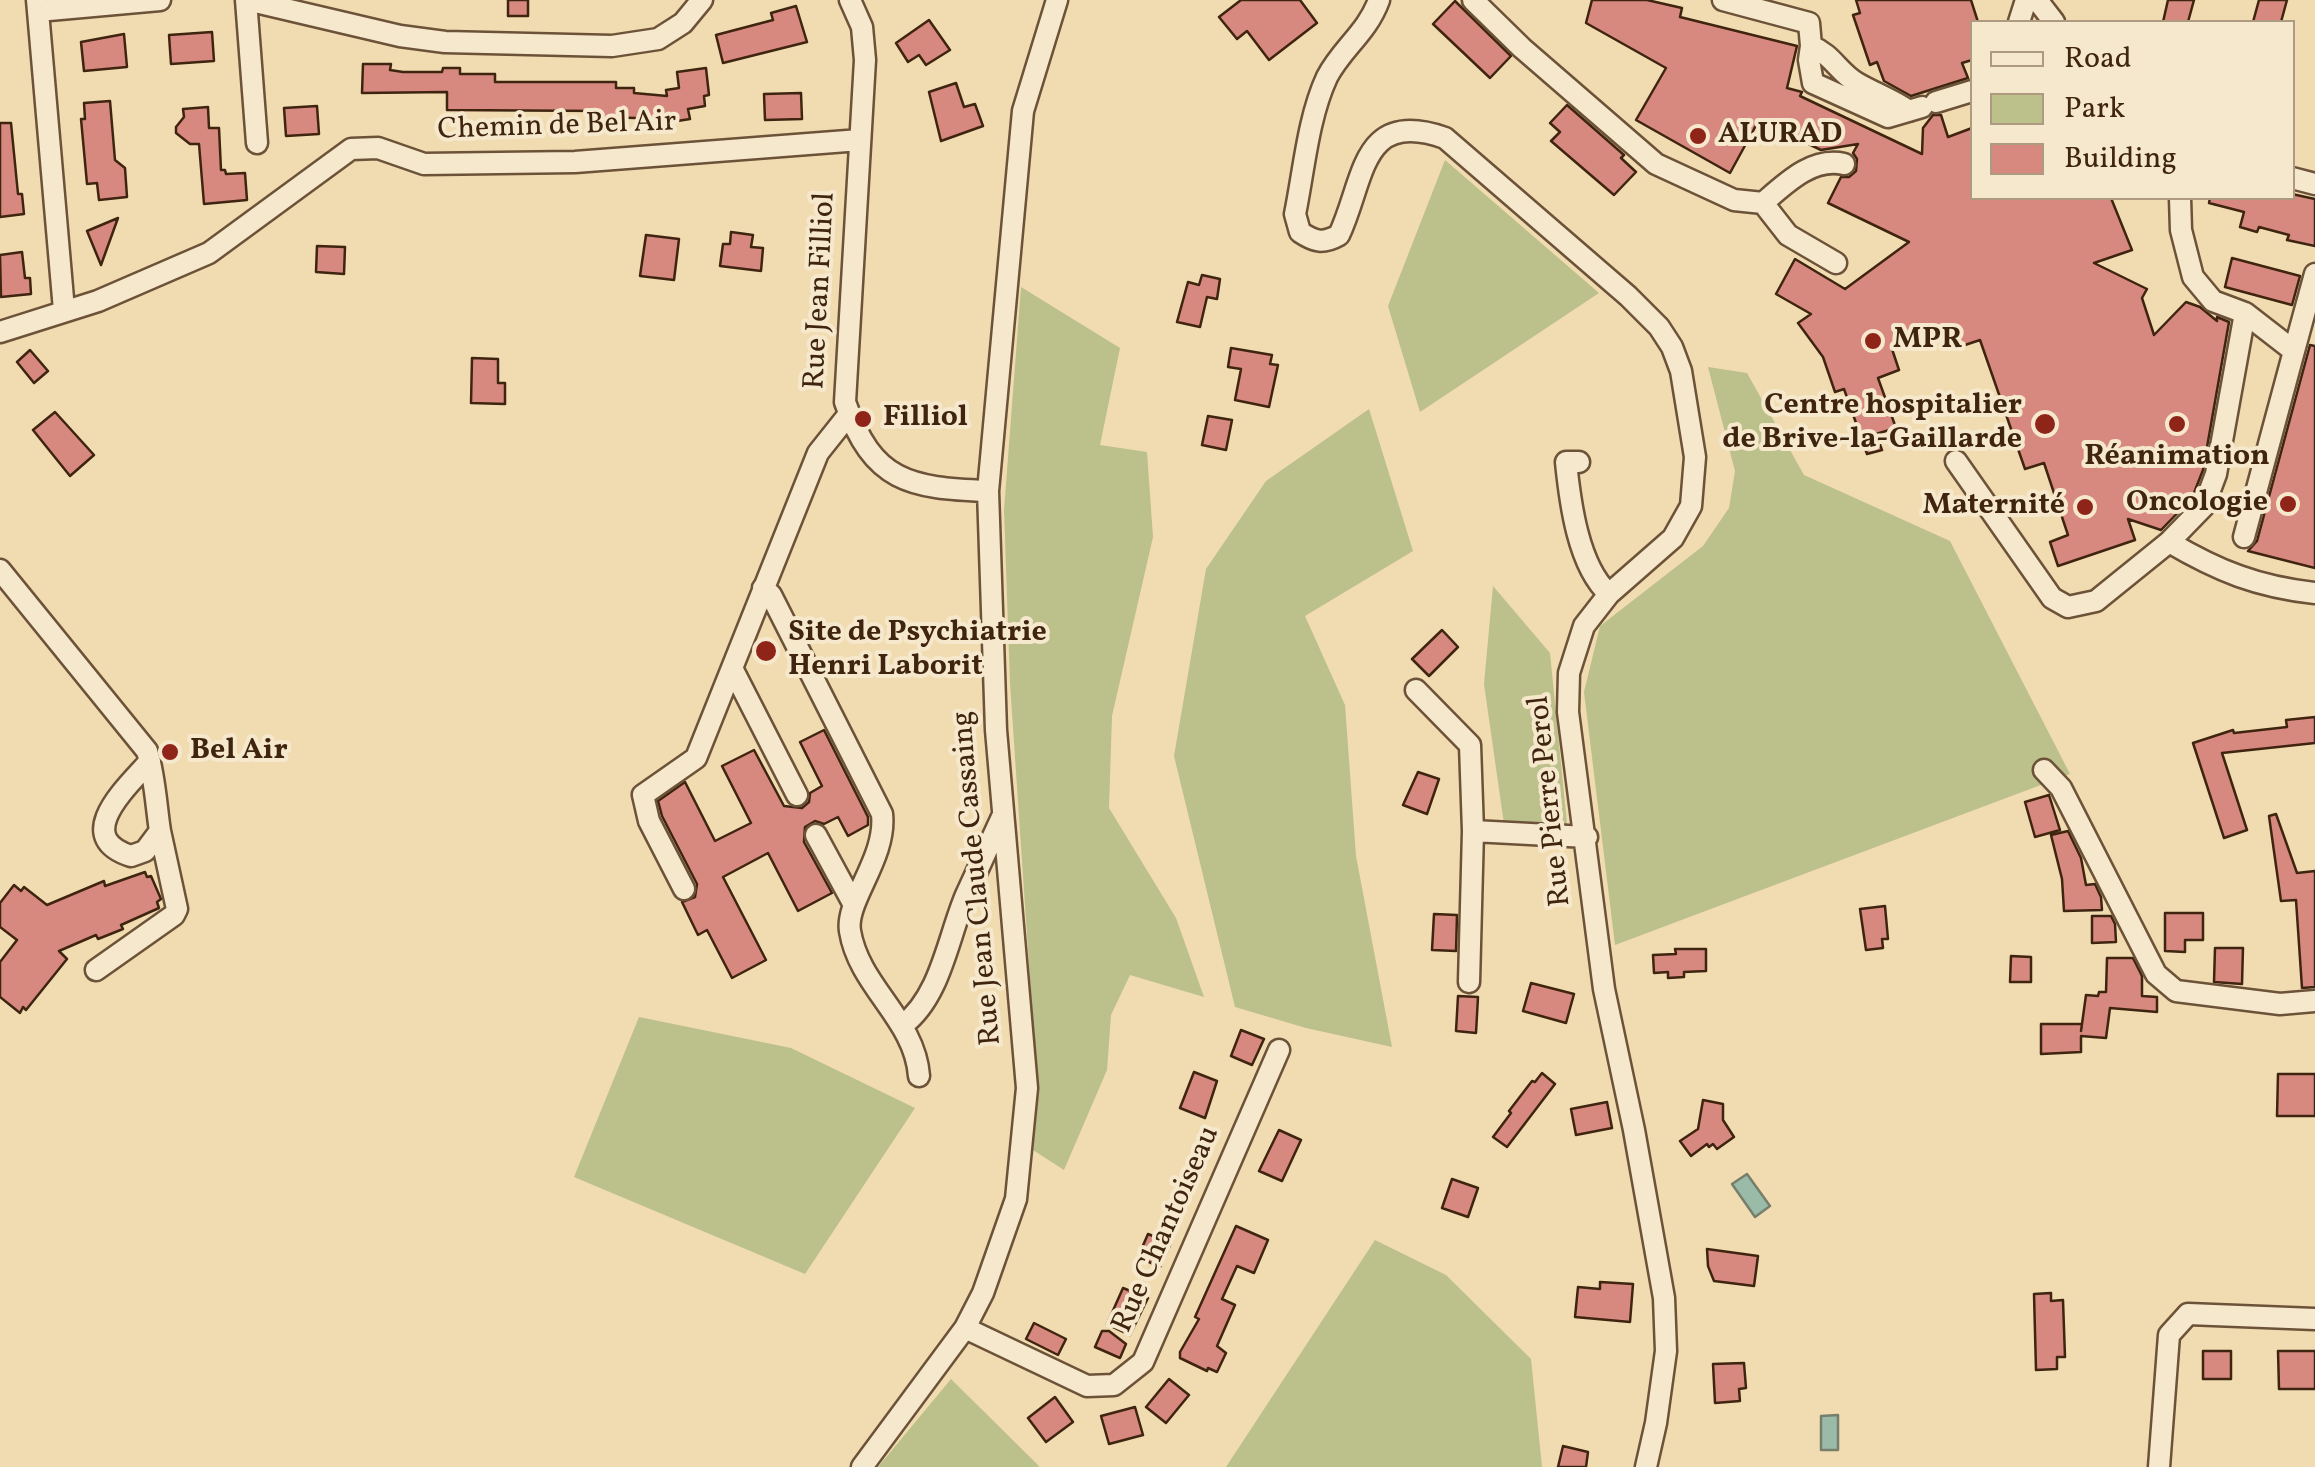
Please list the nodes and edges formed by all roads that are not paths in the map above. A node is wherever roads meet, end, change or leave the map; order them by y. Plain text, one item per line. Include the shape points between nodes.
1 (160, 0) edge
2 (247, 0) edge
3 (702, 0) edge
4 (850, 0) edge
5 (1057, 0) edge
6 (1378, 0) edge
7 (1473, 0) edge
8 (1723, 0) edge
9 (2037, 0) edge
10 (37, 6) edge
11 (2052, 20) edge
12 (1811, 46) junction
13 (1970, 92) edge
14 (1922, 107) junction
15 (860, 140) junction
16 (257, 143) dead end
17 (1844, 164) dead end
18 (2180, 200) edge
19 (1763, 203) junction
20 (1836, 263) dead end
21 (2315, 274) edge
22 (64, 310) junction
23 (2245, 314) junction
24 (0, 332) edge
25 (2294, 352) junction
26 (850, 414) junction
27 (1956, 461) dead end
28 (1580, 462) dead end
29 (988, 491) junction
30 (2244, 537) dead end
31 (2169, 542) junction
32 (0, 570) edge
33 (763, 588) junction
34 (2315, 593) edge
35 (1609, 594) junction
36 (732, 668) junction
37 (1416, 690) dead end
38 (150, 761) junction
39 (2044, 770) dead end
40 (797, 795) dead end
41 (1003, 816) junction
42 (160, 831) junction
43 (1473, 831) junction
44 (816, 834) dead end
45 (1586, 838) junction
46 (684, 889) dead end
47 (854, 905) junction
48 (96, 970) dead end
49 (1469, 982) dead end
50 (2315, 1001) edge
51 (903, 1026) junction
52 (1279, 1050) dead end
53 (919, 1076) dead end
54 (2315, 1319) edge
55 (965, 1328) junction
56 (862, 1467) edge
57 (1646, 1467) edge
58 (2159, 1467) edge

1 - 10 street
2 - 3 street via 445,42 612,46 658,38
2 - 16 street
4 - 15 street, Rue Jean Filliol via 862,27 865,60
5 - 29 street, Rue Jean Claude Cassaing via 1023,112
6 - 35 street, Rue Pierre Perol via 1372,21 1320,94 1295,214 1300,232 1326,243 1338,236 1373,146 1402,131 1425,132 1445,138 1659,327 1684,387 1695,457 1691,506 1673,538
7 - 19 street via 1656,164 1734,200
8 - 12 street via 1809,22
9 - 11 street
10 - 22 street
12 - 14 street via 1828,53 1853,81
12 - 14 street via 1813,83 1888,117
13 - 14 street
15 - 22 street, Chemin de Bel Air via 575,162 424,164 378,148 351,149 209,253
15 - 26 street, Rue Jean Filliol via 846,363
17 - 19 street via 1828,160 1812,167
18 - 23 street via 2193,277 2212,300
19 - 20 street via 1788,235
21 - 25 street
22 - 24 street, Chemin de Bel Air
23 - 25 street
23 - 31 street via 2216,474 2204,506
25 - 30 street
26 - 29 street, Rue Jean Filliol via 877,462 896,476 942,489
26 - 33 street via 818,453
27 - 31 street via 2052,598 2068,607 2096,601
28 - 35 street via 1566,462 1570,507
29 - 41 street, Rue Jean Claude Cassaing
31 - 34 street via 2213,568
32 - 38 street
33 - 36 street
33 - 47 street via 882,814 878,852
35 - 45 street, Rue Pierre Perol via 1584,626 1569,672 1568,712
36 - 40 street
36 - 46 street via 696,758 643,795
37 - 43 street via 1470,745
38 - 42 street
38 - 42 street via 109,812 103,830 112,848 132,856 146,851
39 - 50 street via 2061,788 2156,974 2176,991 2280,1004
41 - 51 street via 930,992
41 - 55 street, Rue Jean Claude Cassaing via 1027,1088 1016,1199
42 - 48 street via 177,910
43 - 45 street
43 - 49 street
44 - 47 street
45 - 57 street, Rue Pierre Perol via 1604,989 1664,1298 1666,1351
47 - 51 street via 849,928 860,961
51 - 53 street
52 - 55 street, Rue Chantoiseau via 1143,1362 1114,1385 1088,1386
54 - 58 street via 2188,1314 2169,1335
55 - 56 street, Rue Jean Claude Cassaing

